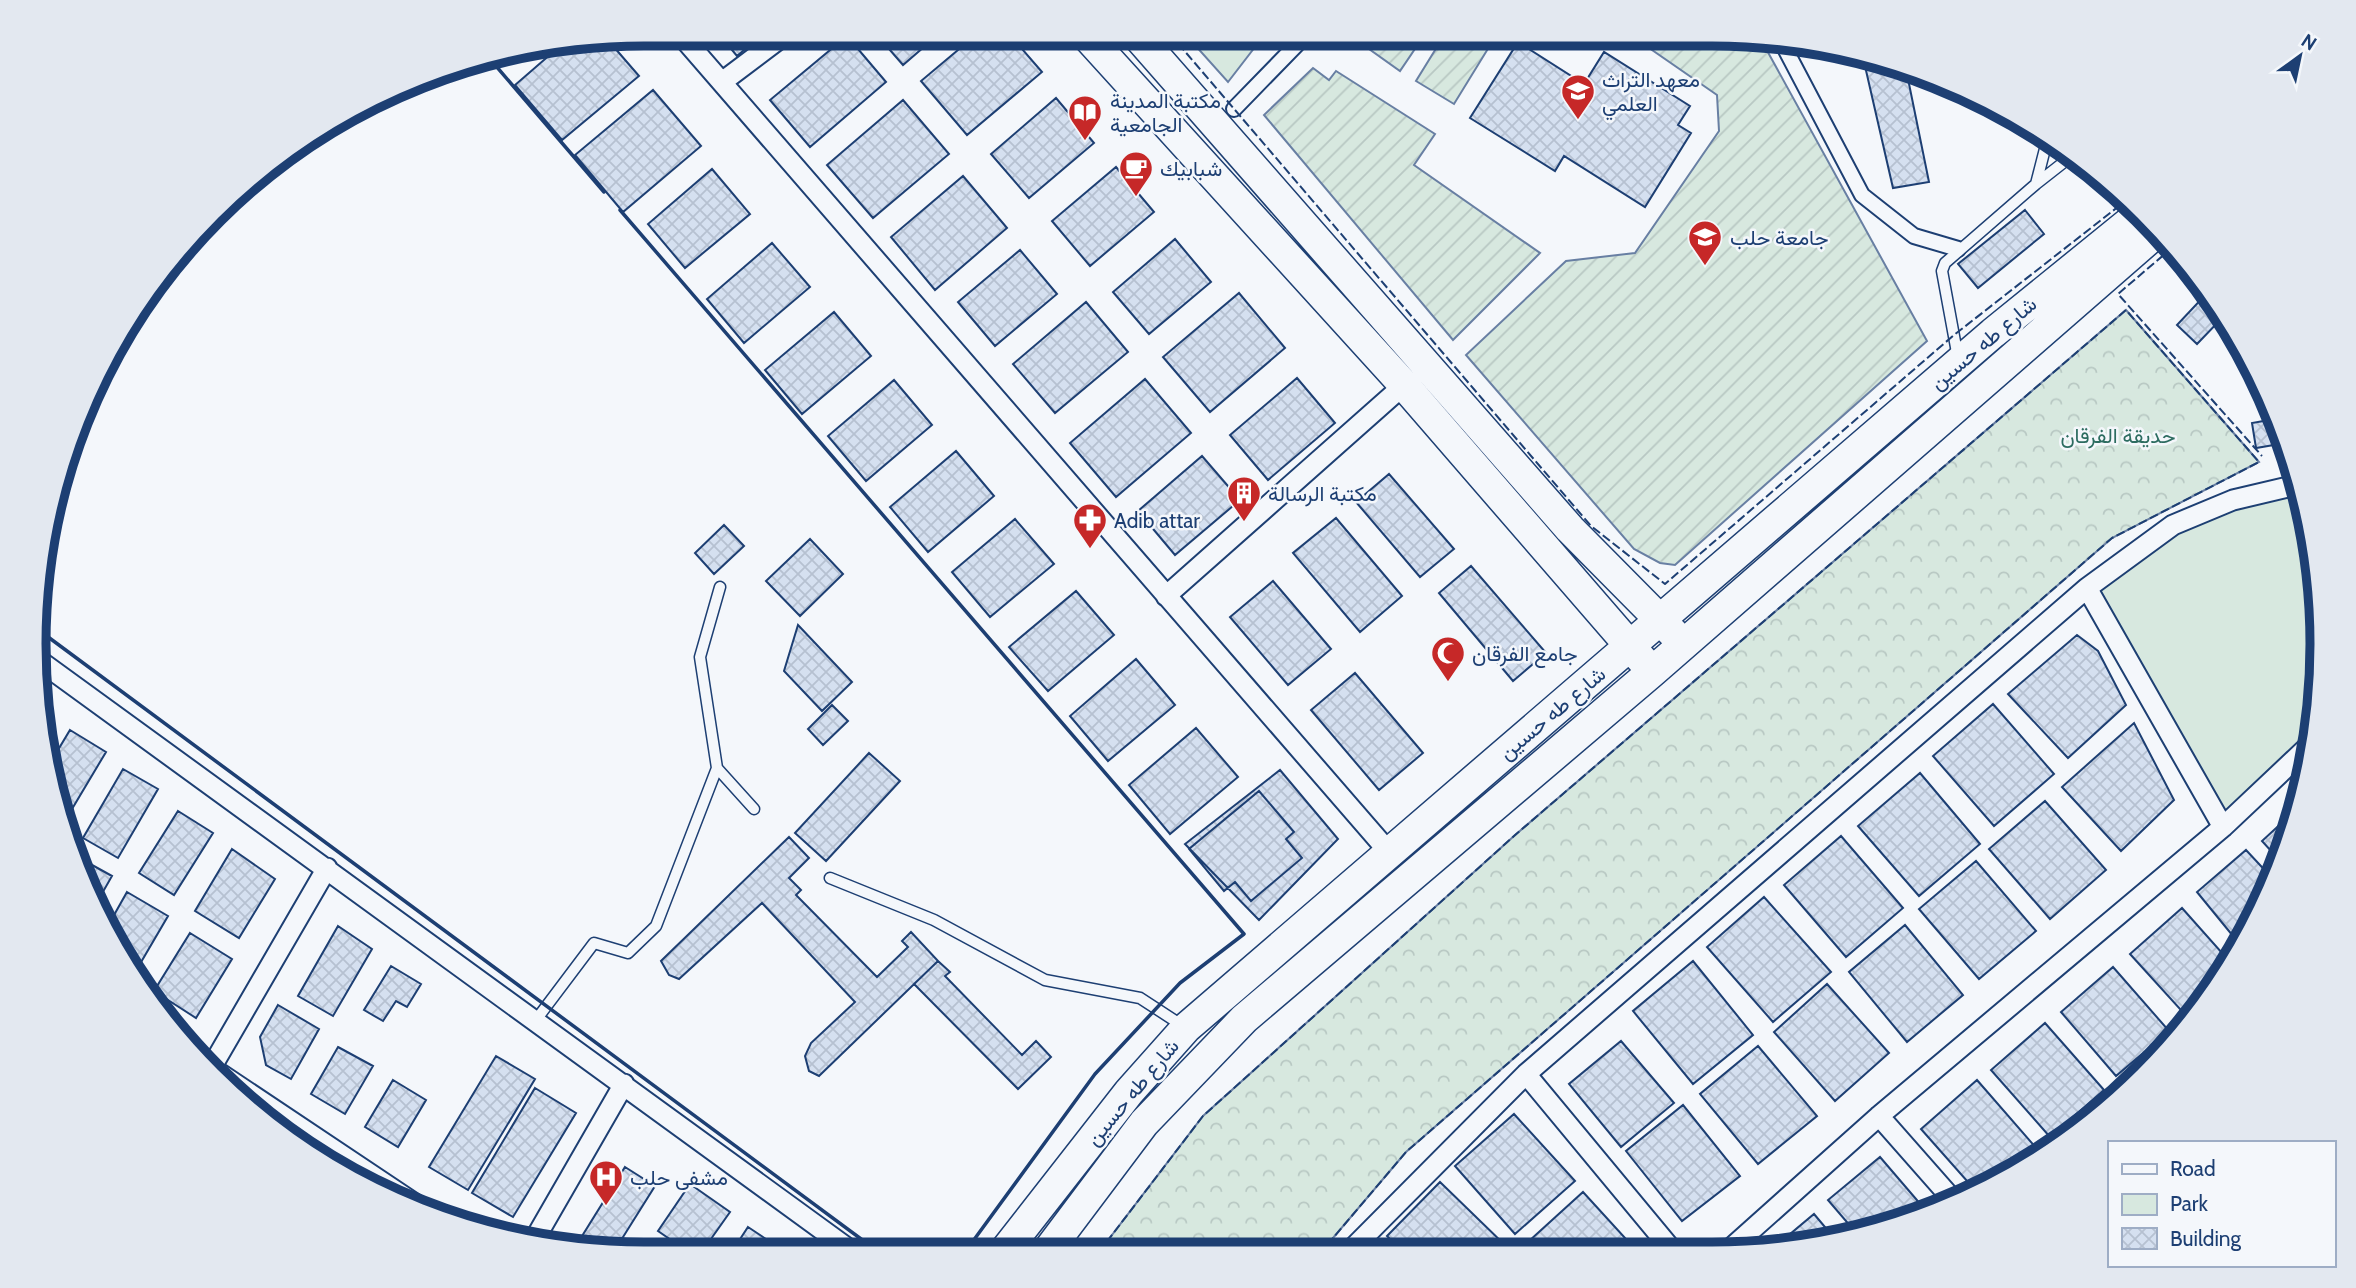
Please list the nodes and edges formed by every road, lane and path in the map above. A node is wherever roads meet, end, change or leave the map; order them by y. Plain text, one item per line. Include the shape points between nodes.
1 (690, 46) edge
2 (770, 46) edge
3 (1095, 46) edge
4 (1147, 46) edge
5 (1295, 46) edge
6 (1786, 51) edge
7 (722, 82) junction
8 (1234, 109) dead end
9 (2046, 147) edge
10 (2065, 161) edge
11 (2036, 184) junction
12 (2133, 219) edge
13 (2151, 237) edge
14 (1958, 249) junction
15 (1959, 362) junction
16 (1404, 385) junction
17 (2289, 487) edge
18 (720, 587) dead end
19 (2087, 588) junction
20 (1166, 596) junction
21 (1661, 620) junction
22 (1683, 645) junction
23 (1630, 647) junction
24 (47, 666) edge
25 (1652, 672) junction
26 (2300, 754) edge
27 (717, 768) junction
28 (754, 809) dead end
29 (2223, 827) junction
30 (1388, 851) junction
31 (327, 868) junction
32 (830, 878) dead end
33 (536, 1020) junction
34 (1186, 1028) junction
35 (216, 1062) edge
36 (1526, 1074) junction
37 (624, 1084) junction
38 (248, 1093) edge
39 (1879, 1116) junction
40 (383, 1183) edge
41 (1948, 1194) edge
42 (538, 1233) edge
43 (1739, 1241) edge
44 (839, 1242) edge
45 (1012, 1242) edge
46 (1055, 1242) edge
47 (1359, 1242) edge
48 (1665, 1242) edge

1 - 7 street
2 - 7 street
3 - 16 main road
4 - 21 main road via 1570,529
5 - 8 street
6 - 14 street via 1862,195 1914,236
7 - 20 street
9 - 11 lane
10 - 11 lane
11 - 14 lane
12 - 15 main road, شارع طه حسين
13 - 22 main road, شارع طه حسين
14 - 15 lane via 1942,271
15 - 21 main road, شارع طه حسين
16 - 20 street
16 - 23 main road
17 - 19 street via 2233,500 2173,524
18 - 27 lane via 700,657
19 - 29 street
19 - 36 street
20 - 30 street
21 - 22 main road
21 - 23 main road, شارع طه حسين
22 - 25 main road, شارع طه حسين
23 - 25 main road
23 - 30 main road, شارع طه حسين
24 - 31 street
25 - 46 main road, شارع طه حسين via 1244,1019 1144,1123
26 - 29 street
27 - 28 lane
27 - 33 lane via 656,926 628,953 594,943
29 - 39 street
30 - 34 main road, شارع طه حسين
31 - 33 street
31 - 35 street
32 - 34 lane via 934,920 1045,980 1140,998
33 - 37 street
34 - 45 main road, شارع طه حسين via 1129,1091
36 - 47 street
36 - 48 street
37 - 42 street
37 - 44 street
38 - 40 street
39 - 41 street
39 - 43 street

